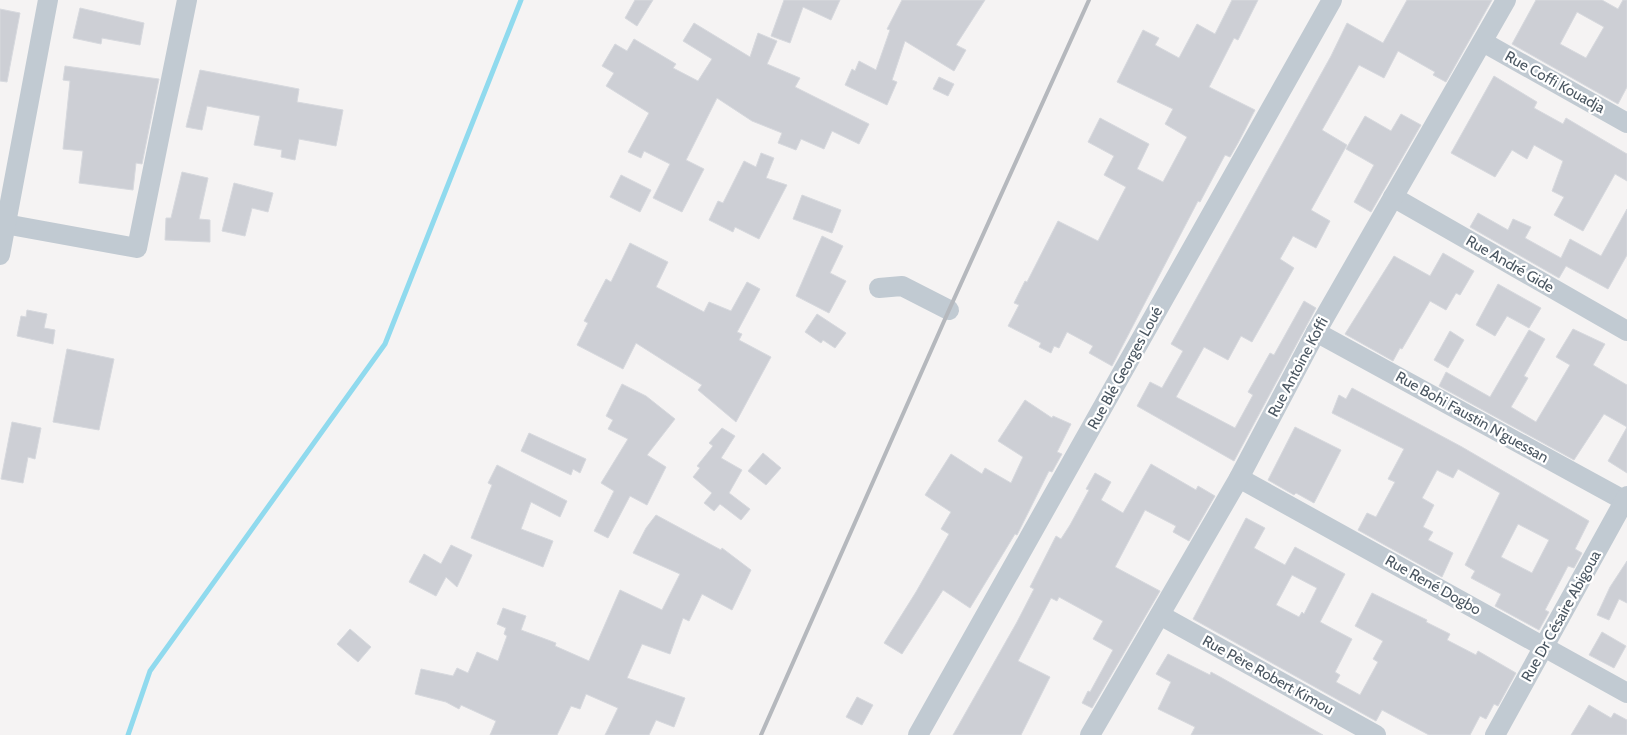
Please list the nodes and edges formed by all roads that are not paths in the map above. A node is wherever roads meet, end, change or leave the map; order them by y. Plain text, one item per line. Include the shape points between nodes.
1 (48, 0) edge
2 (187, 0) edge
3 (1332, 0) edge
4 (1506, 0) edge
5 (1483, 42) junction
6 (1625, 117) edge
7 (1393, 197) junction
8 (3, 224) edge
9 (0, 255) edge
10 (879, 288) dead end
11 (949, 310) dead end
12 (1627, 331) edge
13 (1316, 332) junction
14 (1239, 478) junction
15 (1626, 500) edge
16 (1160, 615) junction
17 (1545, 647) junction
18 (1627, 693) edge
19 (918, 735) edge
20 (1090, 735) edge
21 (1376, 735) edge
22 (1495, 735) edge

1 - 8 street
2 - 8 street via 137,248
3 - 19 street, Rue Blé Georges Loué
4 - 5 street, Rue Antoine Koffi
5 - 6 street, Rue Coffi Kouadja
5 - 7 street, Rue Antoine Koffi
7 - 12 street, Rue André Gide
7 - 13 street, Rue Antoine Koffi
8 - 9 street
10 - 11 street via 902,286
13 - 14 street, Rue Antoine Koffi
13 - 15 street, Rue Bohi Faustin N'guessan
14 - 16 street, Rue Antoine Koffi
14 - 17 street, Rue René Dogbo
15 - 17 street, Rue Dr Césaire Abigoua
16 - 20 street, Rue Antoine Koffi
16 - 21 street, Rue Père Robert Kimou
17 - 18 street, Rue René Dogbo
17 - 22 street, Rue Dr Césaire Abigoua

